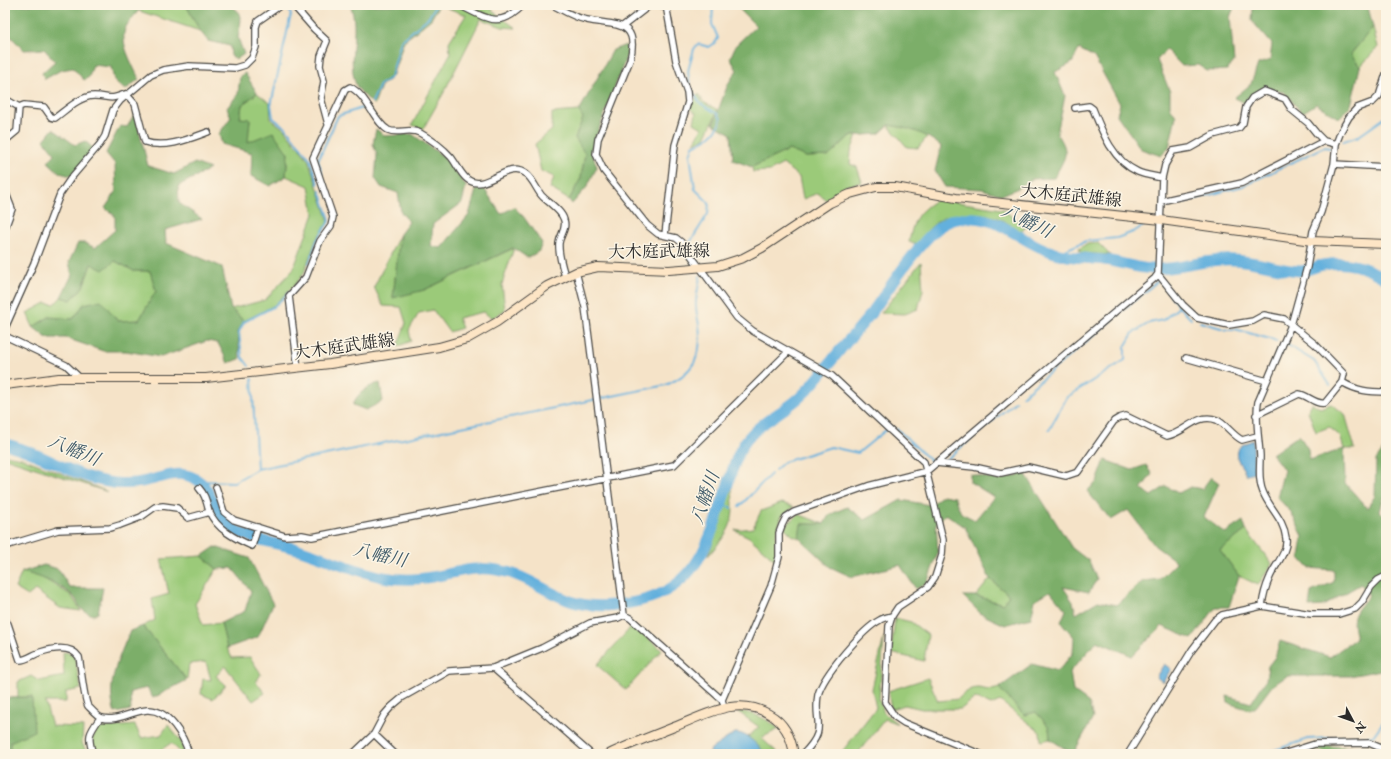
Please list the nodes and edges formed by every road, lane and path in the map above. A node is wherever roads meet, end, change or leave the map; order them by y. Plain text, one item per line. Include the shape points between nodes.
1 (281, 5) edge
2 (292, 5) edge
3 (459, 5) edge
4 (523, 5) edge
5 (553, 5) edge
6 (650, 5) edge
7 (657, 5) edge
8 (666, 6) edge
9 (623, 26) junction
10 (1386, 74) edge
11 (126, 94) junction
12 (5, 99) edge
13 (19, 107) junction
14 (1075, 108) dead end
15 (328, 124) junction
16 (208, 132) dead end
17 (5, 141) edge
18 (1324, 141) junction
19 (1336, 144) junction
20 (1334, 164) junction
21 (1386, 167) edge
22 (1162, 178) junction
23 (5, 191) edge
24 (1161, 201) junction
25 (1161, 220) junction
26 (5, 228) edge
27 (665, 236) junction
28 (1312, 240) junction
29 (1386, 244) edge
30 (701, 268) junction
31 (576, 272) junction
32 (1158, 274) junction
33 (564, 276) junction
34 (1290, 325) junction
35 (5, 328) edge
36 (5, 336) edge
37 (788, 352) junction
38 (1186, 358) dead end
39 (298, 368) junction
40 (80, 378) junction
41 (1267, 381) junction
42 (1342, 382) junction
43 (5, 385) edge
44 (1386, 392) edge
45 (1256, 415) junction
46 (1257, 436) junction
47 (936, 463) junction
48 (927, 471) junction
49 (607, 479) junction
50 (216, 487) dead end
51 (199, 488) dead end
52 (210, 512) junction
53 (258, 527) junction
54 (5, 546) edge
55 (1386, 576) edge
56 (1262, 606) junction
57 (624, 613) junction
58 (892, 616) junction
59 (5, 620) edge
60 (493, 668) junction
61 (723, 704) junction
62 (100, 718) junction
63 (374, 734) junction
64 (1386, 750) edge
65 (93, 754) edge
66 (189, 754) edge
67 (353, 754) edge
68 (396, 754) edge
69 (591, 754) edge
70 (609, 754) edge
71 (794, 754) edge
72 (803, 754) edge
73 (980, 754) edge
74 (1128, 754) edge
75 (1283, 754) edge

1 - 11 street via 258,21 256,47 252,58 245,64 235,68 189,66 163,70 151,75
2 - 15 street via 327,40 320,66 324,81 321,98
3 - 4 street via 500,21 508,19
5 - 9 street via 578,18
6 - 9 street
7 - 8 street
8 - 27 street via 676,61 688,102 675,145
9 - 27 street via 630,33 633,47 598,139 596,154 604,171 647,226
10 - 19 street via 1379,96 1373,102 1357,108 1349,117
11 - 13 street via 113,99 93,96 81,100 55,118 51,117 44,107
11 - 16 street via 136,104 145,142 153,145 181,142
11 - 35 street via 113,110 100,144 60,194 34,263
12 - 13 street
13 - 17 street via 17,131
14 - 22 street via 1089,106 1093,109 1105,139 1122,161 1138,172
15 - 33 street via 350,87 388,130 394,132 410,129 420,133 450,156 466,179 482,182 518,170 526,174 539,193 562,215 565,222 559,241
15 - 39 street via 313,158 333,217 331,226 320,241 306,277 289,296
18 - 19 street
18 - 22 street via 1292,110 1285,99 1264,91 1252,98 1239,128 1213,135 1190,148 1172,151
18 - 24 street via 1242,182
19 - 20 street
20 - 21 street
20 - 28 street
22 - 24 street
23 - 26 street via 12,209
24 - 25 street
25 - 28 main road, 大木庭武雄線
25 - 30 main road, 大木庭武雄線 via 956,198 895,187 876,187 830,203 762,248 742,258 718,266
25 - 32 street
27 - 30 street via 682,242
28 - 29 main road, 大木庭武雄線
28 - 34 street
30 - 31 main road, 大木庭武雄線 via 669,270 598,267
30 - 37 street via 737,318
31 - 33 main road, 大木庭武雄線
31 - 49 street via 585,307
32 - 34 street via 1196,318 1229,325 1253,321 1264,315 1284,319
32 - 47 street
33 - 39 main road, 大木庭武雄線 via 497,322 467,339 400,354
34 - 41 street
34 - 42 street via 1315,344 1344,374
36 - 40 street via 66,365
37 - 48 street via 832,376 924,462
37 - 49 street via 674,465
38 - 41 street
39 - 40 main road, 大木庭武雄線 via 206,378
40 - 43 main road, 大木庭武雄線
41 - 45 street via 1258,402
42 - 44 street via 1365,392
42 - 45 street via 1325,403 1299,394
45 - 46 street
46 - 47 street via 1242,440 1220,423 1208,418 1190,422 1167,436 1126,416 1114,421 1078,472 1072,476 1034,467 1001,474 974,467
46 - 56 street via 1260,485 1281,521 1286,539 1284,551 1263,596
47 - 48 street
48 - 58 street via 943,540 942,555 935,578 928,587 898,607
48 - 61 street via 868,486 794,512 786,518 779,534 778,557 771,586
49 - 53 street via 312,537 285,536
49 - 57 street
50 - 53 street via 224,512 234,520
51 - 52 street via 206,496
52 - 53 street via 235,539 252,546
52 - 54 street via 188,518 177,508 159,507 141,517 110,528 58,530
55 - 56 street via 1371,587 1355,609 1339,614 1311,614
56 - 74 street via 1222,615 1215,620 1184,660
57 - 60 street via 618,618 590,623 542,648
57 - 61 street
58 - 72 street via 880,619 834,666 819,693 817,735
58 - 73 street via 888,626 884,694 888,709 904,723
59 - 62 street via 20,660 41,652 68,648 75,651 79,657 87,705
60 - 63 street via 449,671 403,697 391,707
60 - 69 street
61 - 70 main road
61 - 71 main road via 751,706 774,717 792,740
62 - 65 street via 90,732 88,741
62 - 66 street via 112,719 148,710 158,712 170,720 185,740
63 - 67 street
63 - 68 street
64 - 75 street via 1369,743 1315,744

